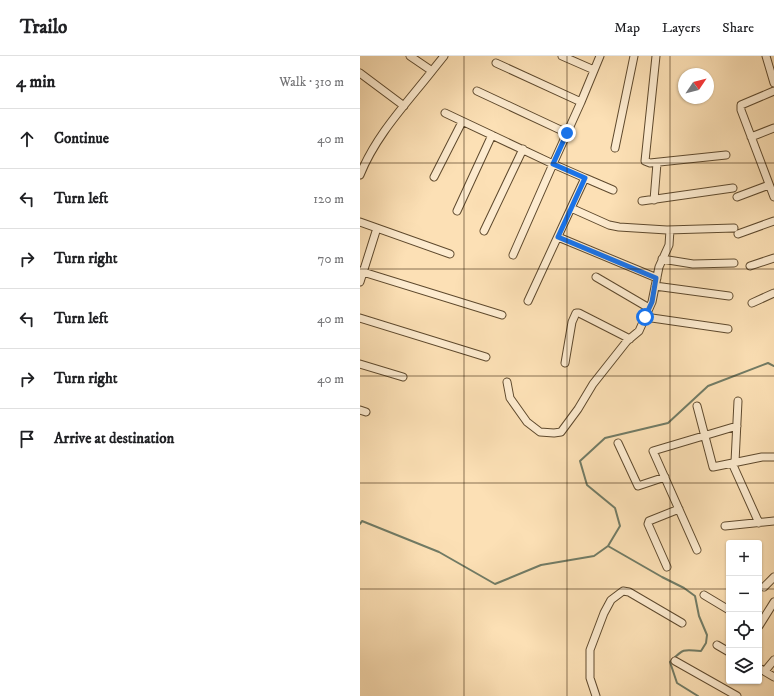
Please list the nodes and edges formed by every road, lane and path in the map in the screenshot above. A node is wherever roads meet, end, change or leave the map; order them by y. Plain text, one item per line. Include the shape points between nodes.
1 (410, 56) edge
2 (444, 56) edge
3 (562, 56) edge
4 (600, 56) edge
5 (634, 56) edge
6 (656, 56) edge
7 (766, 56) edge
8 (496, 63) dead end
9 (594, 70) junction
10 (432, 71) junction
11 (360, 73) edge
12 (774, 83) edge
13 (477, 91) dead end
14 (774, 91) edge
15 (581, 102) junction
16 (404, 106) junction
17 (445, 113) dead end
18 (462, 122) junction
19 (774, 128) edge
20 (567, 133) junction
21 (492, 136) junction
22 (751, 137) junction
23 (615, 148) dead end
24 (522, 149) junction
25 (726, 156) dead end
26 (657, 163) junction
27 (553, 164) junction
28 (360, 175) edge
29 (434, 176) dead end
30 (585, 178) junction
31 (769, 185) junction
32 (733, 188) dead end
33 (613, 190) dead end
34 (737, 197) dead end
35 (774, 197) edge
36 (654, 200) junction
37 (642, 201) dead end
38 (571, 208) junction
39 (457, 211) dead end
40 (774, 221) edge
41 (360, 222) edge
42 (377, 228) junction
43 (734, 228) dead end
44 (670, 230) junction
45 (484, 231) dead end
46 (738, 234) dead end
47 (558, 237) junction
48 (450, 254) dead end
49 (513, 255) dead end
50 (774, 258) edge
51 (662, 259) junction
52 (734, 263) dead end
53 (750, 266) dead end
54 (362, 272) edge
55 (596, 276) dead end
56 (360, 282) edge
57 (656, 282) junction
58 (774, 293) edge
59 (730, 296) dead end
60 (528, 301) dead end
61 (752, 302) dead end
62 (649, 308) junction
63 (502, 315) dead end
64 (645, 317) junction
65 (360, 318) edge
66 (728, 329) dead end
67 (630, 339) junction
68 (486, 357) dead end
69 (564, 363) dead end
70 (360, 364) edge
71 (403, 376) dead end
72 (507, 382) dead end
73 (738, 401) dead end
74 (697, 406) dead end
75 (737, 426) junction
76 (705, 436) junction
77 (618, 443) dead end
78 (774, 458) edge
79 (733, 462) junction
80 (665, 478) junction
81 (679, 509) junction
82 (774, 521) edge
83 (759, 523) junction
84 (725, 526) dead end
85 (698, 550) dead end
86 (667, 567) dead end
87 (774, 577) edge
88 (764, 587) dead end
89 (704, 595) dead end
90 (774, 602) edge
91 (726, 608) edge
92 (762, 621) edge
93 (682, 623) dead end
94 (717, 645) dead end
95 (726, 650) edge
96 (774, 660) edge
97 (675, 661) dead end
98 (762, 670) edge
99 (774, 677) edge
100 (596, 696) edge
101 (738, 696) edge

1 - 10 street
2 - 10 street
3 - 9 street
4 - 9 street
5 - 23 street
6 - 26 street via 645,161
7 - 12 street
8 - 15 street
9 - 15 street
10 - 16 street
11 - 16 street
13 - 20 street
14 - 22 street via 741,105
15 - 20 street
16 - 28 street via 366,159
17 - 18 street
18 - 21 street
18 - 29 street
19 - 22 street
20 - 27 street
21 - 24 street
21 - 39 street
22 - 31 street
24 - 27 street
24 - 45 street
25 - 26 street
26 - 36 street
27 - 30 street
27 - 49 street
30 - 33 street
30 - 38 street
31 - 34 street
31 - 35 street
32 - 36 street
36 - 37 street
38 - 44 street via 609,225
38 - 47 street
40 - 46 street
41 - 42 street
42 - 48 street
42 - 54 street
43 - 44 street
44 - 51 street via 669,245
47 - 57 street
47 - 60 street
50 - 53 street
51 - 52 street via 692,264
51 - 57 street
54 - 56 street
54 - 63 street
55 - 62 street
57 - 59 street
57 - 62 street
58 - 61 street
62 - 64 street
64 - 66 street
64 - 67 street via 639,331
65 - 68 street
67 - 69 street via 576,313
67 - 72 street via 593,384 561,432 540,432 527,422 510,398
70 - 71 street
73 - 75 street
74 - 76 street
75 - 76 street
75 - 79 street
76 - 79 street via 713,467
76 - 80 street via 653,451
77 - 80 street via 638,486
78 - 79 street via 762,457
79 - 83 street
80 - 81 street
81 - 85 street
81 - 86 street via 649,521 648,524
82 - 83 street
83 - 84 street
87 - 88 street
89 - 91 street
90 - 92 street
93 - 100 street via 629,592 623,591 611,600 590,650 590,678
94 - 95 street
96 - 98 street
97 - 101 street
98 - 99 street

